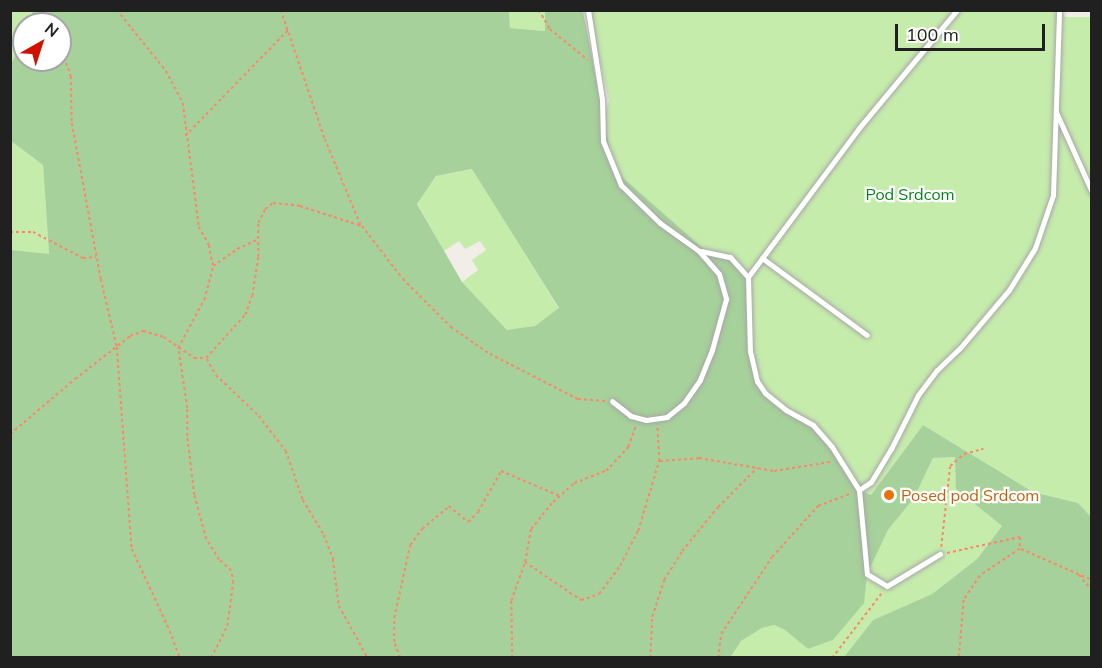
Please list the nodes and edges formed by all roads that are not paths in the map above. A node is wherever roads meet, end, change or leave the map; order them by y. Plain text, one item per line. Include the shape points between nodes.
1 (588, 10) edge
2 (957, 10) edge
3 (1059, 10) edge
4 (1055, 110) junction
5 (1092, 192) edge
6 (699, 251) junction
7 (762, 258) junction
8 (748, 277) junction
9 (867, 335) dead end
10 (612, 401) road end
11 (859, 490) junction
12 (940, 554) road end

1 - 6 lane via 598,68 603,141 621,185 660,222
2 - 7 lane via 858,128
3 - 4 lane
4 - 5 lane
4 - 11 lane via 1053,195 1035,248 1009,290 918,395 871,482
6 - 8 lane via 730,257
6 - 10 lane via 719,274 726,298 712,350 693,393 674,412 657,420 638,418
7 - 8 lane
7 - 9 lane
8 - 11 lane via 750,351 756,381 786,410 813,425
11 - 12 lane via 867,574 887,586

